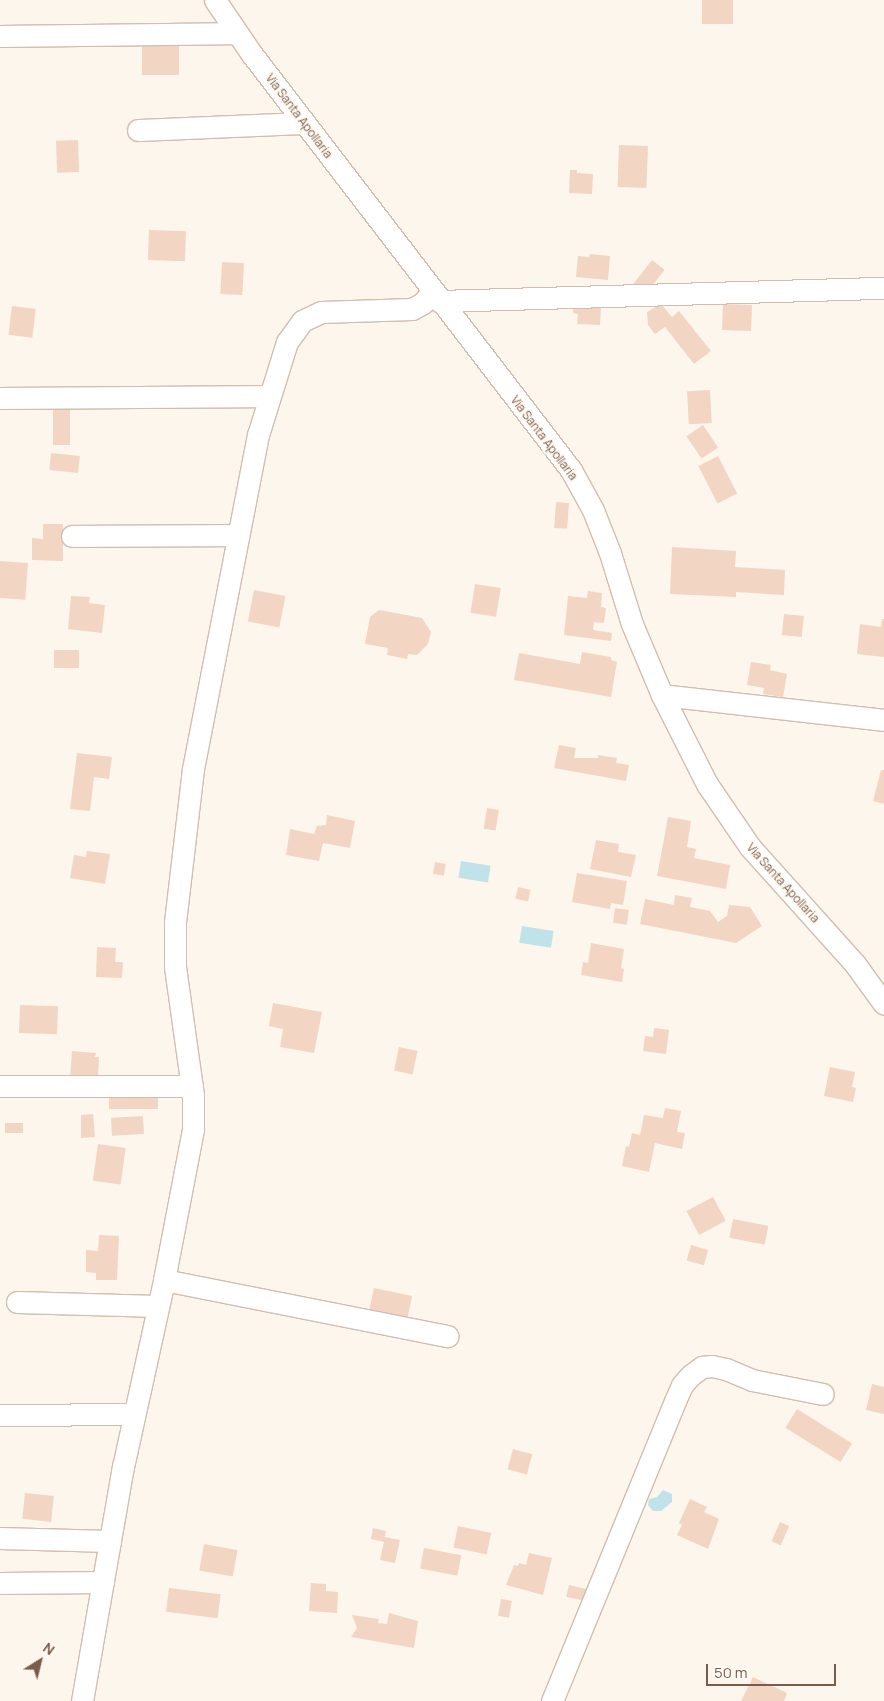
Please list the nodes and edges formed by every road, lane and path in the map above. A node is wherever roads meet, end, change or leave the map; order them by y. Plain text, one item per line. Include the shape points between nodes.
1 (215, 0) edge
2 (237, 33) junction
3 (0, 36) edge
4 (304, 123) junction
5 (138, 130) dead end
6 (884, 288) edge
7 (436, 296) junction
8 (269, 396) junction
9 (0, 398) edge
10 (237, 535) junction
11 (72, 536) dead end
12 (662, 695) junction
13 (884, 720) edge
14 (884, 1004) edge
15 (0, 1086) edge
16 (192, 1086) junction
17 (164, 1280) junction
18 (17, 1302) dead end
19 (158, 1306) junction
20 (448, 1336) dead end
21 (823, 1394) dead end
22 (134, 1414) junction
23 (0, 1415) edge
24 (0, 1538) edge
25 (110, 1541) junction
26 (103, 1582) junction
27 (0, 1583) edge
28 (82, 1701) edge
29 (552, 1701) edge

1 - 2 street, Via Santa Apollaria
2 - 3 street
2 - 4 street, Via Santa Apollaria
4 - 5 street
4 - 7 street, Via Santa Apollaria
6 - 7 street
7 - 8 street via 412,309 321,312 306,318 293,330 287,342
7 - 12 street, Via Santa Apollaria via 571,470 594,510 632,624
8 - 9 street
8 - 10 street
10 - 11 street
10 - 16 street via 193,769 174,922 175,967
12 - 13 street
12 - 14 street, Via Santa Apollaria via 707,784 750,847 855,964
15 - 16 street
16 - 17 street via 193,1130
17 - 19 street
17 - 20 street
18 - 19 street
19 - 22 street
21 - 29 street via 752,1380 712,1366 702,1367 682,1385
22 - 23 street
22 - 25 street
24 - 25 street
25 - 26 street
26 - 27 street
26 - 28 street

